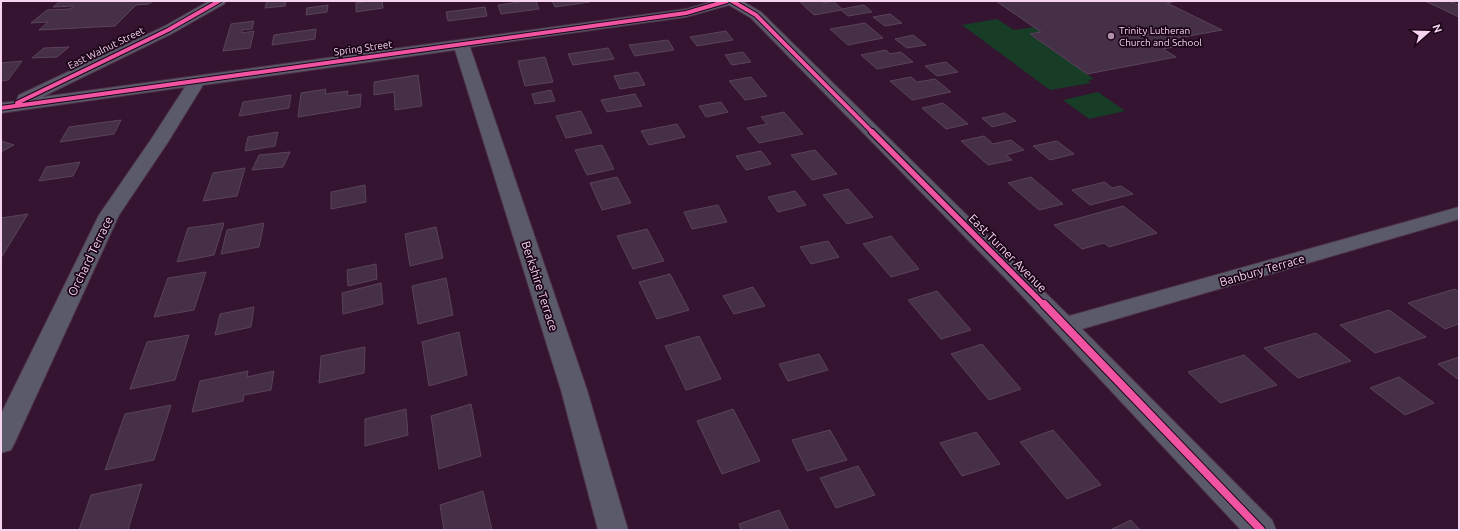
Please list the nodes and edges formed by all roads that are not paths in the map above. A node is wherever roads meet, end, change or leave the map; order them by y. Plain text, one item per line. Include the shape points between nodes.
1 (219, 1) edge
2 (727, 1) edge
3 (732, 1) edge
4 (461, 44) junction
5 (197, 81) junction
6 (3, 109) edge
7 (1459, 213) edge
8 (1064, 326) junction
9 (1, 442) edge
10 (613, 530) edge
11 (1261, 530) edge

1 - 6 street, East Walnut Street via 168,30
2 - 4 street, Spring Street via 686,13
3 - 8 street, East Turner Avenue via 756,15
4 - 5 street, Spring Street
4 - 10 street, Berkshire Terrace via 574,390
5 - 6 street, Spring Street
5 - 9 street, Orchard Terrace via 109,215
7 - 8 street, Banbury Terrace
8 - 11 street, East Turner Avenue

